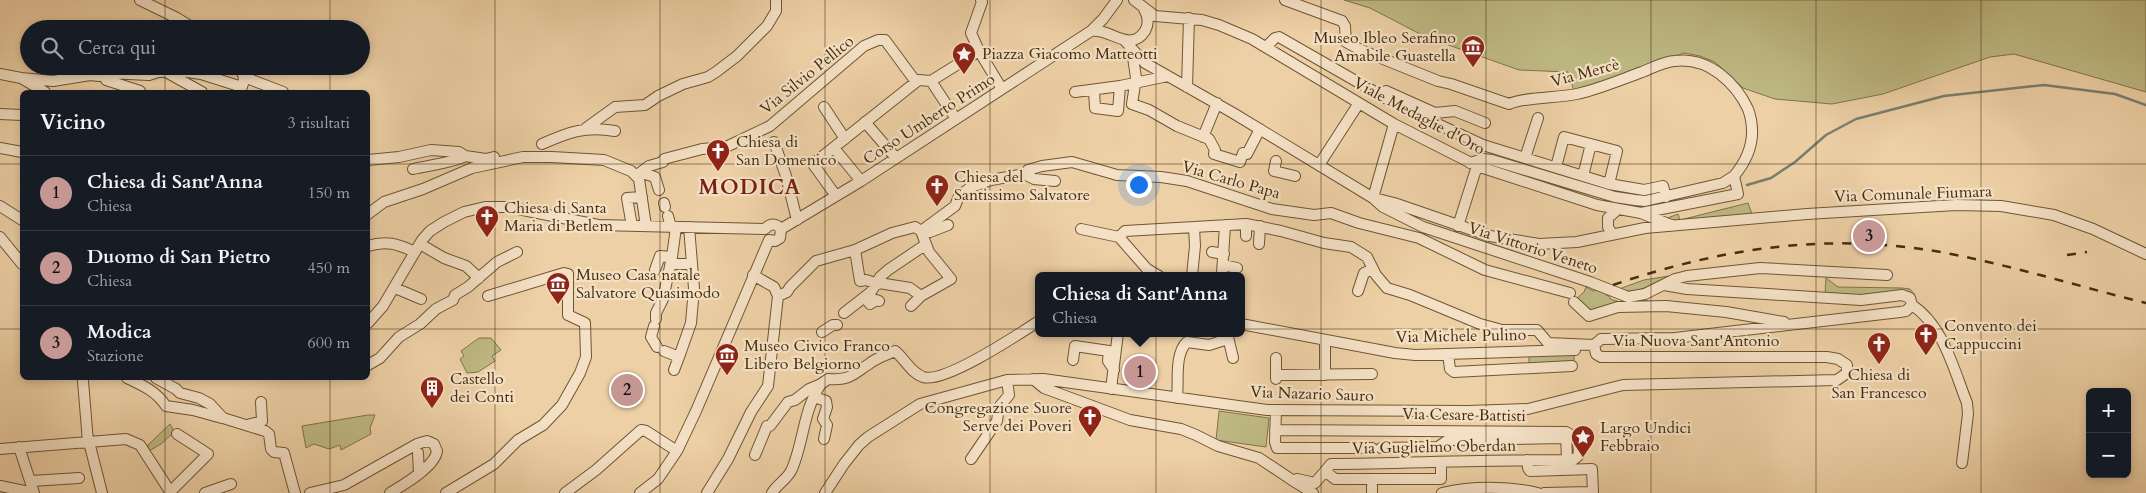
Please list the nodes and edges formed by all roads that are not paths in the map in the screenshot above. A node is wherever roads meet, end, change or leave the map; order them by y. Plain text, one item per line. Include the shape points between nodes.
1 (140, 0) edge
2 (776, 0) edge
3 (980, 0) edge
4 (1131, 0) edge
5 (1286, 0) edge
6 (1113, 5) edge
7 (1144, 9) junction
8 (1189, 18) junction
9 (180, 20) edge
10 (1091, 31) junction
11 (1115, 37) junction
12 (1128, 45) junction
13 (977, 47) junction
14 (1266, 47) junction
15 (0, 74) edge
16 (90, 75) joint
17 (104, 75) joint
18 (170, 75) edge
19 (207, 75) edge
20 (1168, 76) junction
21 (21, 78) junction
22 (918, 81) junction
23 (931, 81) junction
24 (1135, 83) junction
25 (242, 86) edge
26 (1120, 86) junction
27 (1187, 86) junction
28 (1002, 89) junction
29 (42, 90) edge
30 (137, 90) edge
31 (198, 90) edge
32 (269, 90) edge
33 (1094, 91) junction
34 (1372, 91) junction
35 (1075, 92) dead end
36 (1383, 97) junction
37 (1217, 103) junction
38 (1361, 104) junction
39 (824, 107) dead end
40 (0, 114) edge
41 (20, 115) edge
42 (1538, 118) dead end
43 (956, 119) junction
44 (865, 122) junction
45 (1485, 123) dead end
46 (1394, 124) junction
47 (586, 128) junction
48 (1260, 129) junction
49 (615, 131) dead end
50 (1203, 137) junction
51 (845, 139) junction
52 (774, 142) dead end
53 (1282, 142) junction
54 (1591, 144) junction
55 (0, 148) edge
56 (539, 148) junction
57 (834, 148) junction
58 (20, 152) edge
59 (465, 156) junction
60 (564, 158) junction
61 (896, 158) junction
62 (1525, 158) junction
63 (370, 160) edge
64 (1474, 164) junction
65 (1319, 165) junction
66 (1556, 167) junction
67 (413, 170) dead end
68 (639, 174) junction
69 (1024, 174) junction
70 (1295, 176) dead end
71 (1583, 176) junction
72 (1734, 176) junction
73 (861, 181) junction
74 (1055, 181) dead end
75 (1610, 184) junction
76 (659, 190) dead end
77 (642, 195) junction
78 (836, 196) junction
79 (1666, 197) junction
80 (1373, 198) junction
81 (1645, 201) junction
82 (0, 206) edge
83 (1617, 210) junction
84 (370, 212) edge
85 (669, 216) junction
86 (20, 219) edge
87 (1647, 219) junction
88 (797, 220) junction
89 (1246, 224) junction
90 (948, 225) dead end
91 (1225, 225) junction
92 (632, 226) junction
93 (646, 226) junction
94 (1260, 226) junction
95 (1458, 226) junction
96 (689, 227) junction
97 (1423, 227) junction
98 (1194, 228) junction
99 (765, 229) junction
100 (781, 229) junction
101 (1081, 229) dead end
102 (921, 231) junction
103 (1612, 234) junction
104 (1246, 236) dead end
105 (0, 237) edge
106 (1119, 237) junction
107 (1419, 238) junction
108 (769, 240) junction
109 (1259, 244) dead end
110 (370, 245) edge
111 (925, 245) junction
112 (418, 248) junction
113 (855, 250) junction
114 (517, 252) dead end
115 (1212, 252) dead end
116 (1224, 254) junction
117 (2146, 254) edge
118 (672, 260) junction
119 (20, 262) edge
120 (692, 264) junction
121 (1237, 268) dead end
122 (1373, 269) junction
123 (655, 270) dead end
124 (1152, 272) edge
125 (1192, 272) edge
126 (753, 275) junction
127 (1887, 275) dead end
128 (479, 278) junction
129 (878, 284) junction
130 (1664, 285) junction
131 (395, 288) junction
132 (1358, 291) dead end
133 (488, 296) dead end
134 (778, 296) junction
135 (921, 296) junction
136 (864, 298) junction
137 (421, 299) dead end
138 (879, 301) dead end
139 (911, 306) dead end
140 (1912, 306) junction
141 (844, 313) dead end
142 (370, 320) edge
143 (1035, 323) edge
144 (1787, 324) junction
145 (837, 325) dead end
146 (1245, 325) edge
147 (822, 332) dead end
148 (1118, 337) edge
149 (1325, 340) junction
150 (1594, 347) junction
151 (1448, 354) junction
152 (679, 357) junction
153 (1233, 358) dead end
154 (1276, 358) dead end
155 (1073, 360) dead end
156 (370, 364) edge
157 (1572, 366) dead end
158 (674, 370) dead end
159 (1114, 370) junction
160 (1325, 374) junction
161 (1372, 374) dead end
162 (1032, 378) junction
163 (132, 380) edge
164 (160, 380) edge
165 (1007, 380) junction
166 (83, 381) dead end
167 (821, 384) junction
168 (1111, 389) junction
169 (814, 397) junction
170 (1178, 398) junction
171 (261, 402) dead end
172 (1276, 410) junction
173 (1468, 411) junction
174 (223, 418) junction
175 (246, 426) junction
176 (1275, 430) junction
177 (1469, 430) junction
178 (177, 434) dead end
179 (1564, 435) junction
180 (824, 438) dead end
181 (89, 442) junction
182 (18, 447) junction
183 (1414, 448) junction
184 (0, 449) edge
185 (677, 451) junction
186 (418, 453) dead end
187 (755, 455) dead end
188 (971, 459) dead end
189 (1527, 460) junction
190 (1962, 462) dead end
191 (1443, 463) junction
192 (1414, 464) junction
193 (1325, 470) junction
194 (479, 473) junction
195 (419, 474) junction
196 (80, 478) dead end
197 (31, 481) junction
198 (1372, 481) edge
199 (231, 484) dead end
200 (0, 486) edge
201 (1314, 488) edge
202 (772, 492) edge
203 (1589, 492) edge
204 (34, 493) edge
205 (102, 493) edge
206 (167, 493) edge
207 (205, 493) edge
208 (295, 493) edge
209 (310, 493) edge
210 (390, 493) edge
211 (446, 493) edge
212 (460, 493) edge
213 (565, 493) edge
214 (640, 493) edge
215 (707, 493) edge
216 (825, 493) edge
217 (1443, 493) edge
218 (1538, 493) edge
219 (1544, 493) edge

1 - 9 street
2 - 47 street via 776,11 767,26 716,72 644,104 615,107
3 - 13 street via 971,33
4 - 6 street
4 - 7 street
5 - 72 street, Via Mercè via 1342,21 1346,42 1360,50 1438,81 1509,104 1518,100 1577,94 1673,61 1696,62 1730,82 1743,100 1752,122 1745,163
6 - 10 street, Corso Umberto Primo
6 - 11 street via 1107,21
7 - 8 street, Viale Medaglie d'Oro via 1155,16
7 - 12 street via 1148,24 1144,33
8 - 14 street, Viale Medaglie d'Oro via 1219,25
8 - 27 street
10 - 11 street via 1100,30
10 - 28 street, Corso Umberto Primo
11 - 12 street
12 - 20 street, Via Vittorio Veneto via 1145,63
12 - 24 street
13 - 23 street
13 - 28 street
14 - 34 street via 1279,37
14 - 38 street, Viale Medaglie d'Oro
15 - 21 street
16 - 17 street
16 - 21 street via 53,80
17 - 30 street via 106,80
18 - 31 street
19 - 25 street
20 - 24 street
20 - 27 street, Via Vittorio Veneto
21 - 29 street
22 - 23 street
22 - 44 street
22 - 68 street, Via Silvio Pellico via 886,40 878,40 864,46 770,126 726,147 702,149 664,159
23 - 43 street
24 - 26 street
24 - 50 street via 1132,104
25 - 32 street
26 - 33 street
26 - 33 street via 1118,111 1095,108
27 - 37 street, Via Vittorio Veneto
28 - 43 street, Corso Umberto Primo
33 - 35 street
34 - 36 street
34 - 38 street
36 - 45 street via 1386,92 1435,113 1454,111
36 - 62 street via 1483,146
37 - 48 street, Via Vittorio Veneto
37 - 50 street
38 - 46 street, Viale Medaglie d'Oro
38 - 65 street
39 - 51 street
40 - 41 street
42 - 62 street
43 - 61 street, Corso Umberto Primo
44 - 51 street
44 - 61 street
46 - 64 street, Viale Medaglie d'Oro
46 - 80 street
47 - 49 street
47 - 56 street
48 - 50 street via 1247,154 1242,153 1240,162 1214,154 1210,139
48 - 53 street, Via Vittorio Veneto
51 - 57 street
52 - 88 street
53 - 65 street, Via Vittorio Veneto
53 - 70 street via 1274,171
54 - 66 street via 1564,137
54 - 71 street
54 - 75 street via 1618,152
55 - 58 street
56 - 59 street via 486,159
56 - 60 street
57 - 73 street
57 - 78 street via 813,164
59 - 63 street via 459,152 431,150
59 - 67 street via 460,160
60 - 68 street via 604,160
60 - 84 street via 526,157 472,168 384,202
61 - 73 street, Corso Umberto Primo
62 - 66 street
64 - 81 street via 1483,159 1492,160 1615,197
64 - 83 street, Viale Medaglie d'Oro
64 - 95 street
65 - 80 street, Via Vittorio Veneto
66 - 71 street
68 - 76 street via 655,177
68 - 77 street
69 - 74 street via 1034,179
69 - 102 street, Via Carlo Papa via 970,187 959,196 955,206
69 - 107 street, Via Carlo Papa via 1042,166 1072,162 1117,175 1187,181 1272,209 1307,214 1331,212
71 - 75 street
72 - 79 street via 1723,183
72 - 87 street via 1738,194 1670,209
73 - 78 street, Corso Umberto Primo
75 - 79 street via 1644,190 1663,186
77 - 92 street via 627,198
77 - 93 street
78 - 88 street, Corso Umberto Primo
79 - 81 street
80 - 95 street, Via Vittorio Veneto
80 - 97 street, Via Vittorio Veneto
81 - 87 street
82 - 86 street
83 - 87 street, Viale Medaglie d'Oro
83 - 103 street via 1608,218
85 - 93 street
85 - 96 street
85 - 118 street
87 - 103 street, Via Vittorio Veneto
87 - 117 street, Via Comunale Fiumara via 1673,226 1956,205 2001,206 2054,216 2093,229
88 - 100 street, Corso Umberto Primo
89 - 91 street
89 - 94 street
89 - 104 street
90 - 102 street via 930,232
91 - 98 street
91 - 116 street
92 - 93 street
92 - 112 street via 598,225 507,207 485,207 464,212 444,222 430,232
94 - 109 street
94 - 122 street via 1351,247 1366,257
95 - 103 street, Via Vittorio Veneto via 1522,243 1561,244
96 - 99 street
96 - 120 street
97 - 107 street
97 - 130 street, Via Vittorio Veneto via 1621,295 1636,296
98 - 106 street via 1125,231
98 - 125 street
99 - 100 street via 771,224
99 - 108 street
100 - 108 street via 780,238
101 - 106 street
102 - 111 street
102 - 113 street via 915,226 908,228
105 - 119 street
106 - 124 street
107 - 144 street, Via Carlo Papa via 1485,270 1572,297 1588,316 1618,307 1666,306 1782,320
108 - 126 street
110 - 112 street via 381,242
111 - 129 street via 888,270
111 - 135 street via 951,279
112 - 128 street via 466,266
112 - 131 street
113 - 129 street via 860,281
113 - 134 street via 816,261
114 - 128 street via 497,262
115 - 116 street
116 - 121 street via 1222,270
118 - 120 street
118 - 123 street via 660,256
118 - 152 street via 651,337 661,349
120 - 152 street via 691,323
122 - 132 street via 1364,273
122 - 150 street via 1387,288 1480,324 1502,330 1537,330 1548,343
126 - 134 street via 774,287
126 - 185 street
127 - 130 street, Via Vittorio Veneto via 1760,268 1687,276
128 - 156 street via 455,294 453,300 436,308
129 - 135 street via 910,288
129 - 136 street
130 - 140 street via 1861,300 1902,295 1910,298
131 - 137 street
131 - 142 street
133 - 194 street via 568,274 568,314 587,327 586,357 554,415
134 - 215 street via 768,386
135 - 139 street
136 - 138 street via 870,304
136 - 141 street
140 - 144 street, Via Nuova Sant'Antonio via 1900,312
140 - 190 street via 1939,336 1967,403
143 - 167 street via 970,362 930,378 916,373 895,351 869,363 857,374 837,380 828,379
144 - 150 street, Via Nuova Sant'Antonio via 1675,338 1601,339
145 - 147 street
146 - 149 street, Via Michele Pulino
148 - 159 street
149 - 151 street, Via Michele Pulino via 1394,354
149 - 160 street
150 - 151 street, Via Michele Pulino
150 - 173 street, Via Nuova Sant'Antonio via 1601,357 1827,357 1844,361 1848,369 1847,374 1837,380 1623,385 1528,409
151 - 157 street via 1450,368 1454,372
152 - 158 street
153 - 170 street via 1228,338 1208,345 1184,344
154 - 160 street via 1276,377
155 - 159 street via 1075,346 1109,351 1108,362
159 - 168 street
160 - 161 street
162 - 165 street, Via Nazario Sauro
162 - 168 street, Via Nazario Sauro
162 - 201 street via 1044,388 1130,420 1181,430 1218,446 1260,458 1295,482 1297,479
163 - 174 street via 160,397 166,406
164 - 174 street via 180,393 210,404
165 - 188 street via 1009,395
165 - 216 street, Via Nazario Sauro via 928,400 905,413 859,445
166 - 181 street
167 - 169 street
167 - 187 street via 788,402 767,426
168 - 170 street, Via Nazario Sauro
169 - 180 street via 826,401
169 - 202 street via 803,424 792,472
170 - 172 street, Via Nazario Sauro
171 - 175 street via 262,421
172 - 173 street, Via Nazario Sauro
172 - 176 street
173 - 177 street
174 - 175 street
175 - 208 street via 266,431 270,449 284,453
176 - 177 street, Via Cesare Battisti
176 - 183 street via 1278,448
177 - 179 street, Via Cesare Battisti
178 - 206 street via 208,454
179 - 183 street via 1448,440 1438,448
179 - 189 street, Via Guglielmo Oberdan via 1564,460
181 - 182 street
181 - 205 street
181 - 206 street via 126,439 140,445
182 - 184 street
182 - 197 street
183 - 192 street
185 - 213 street via 641,430
185 - 214 street via 658,479
186 - 195 street
189 - 191 street, Via Guglielmo Oberdan
189 - 203 street via 1530,471 1592,469 1593,492
191 - 192 street, Via Guglielmo Oberdan
191 - 198 street via 1441,479
191 - 217 street
192 - 193 street, Via Guglielmo Oberdan via 1330,464
193 - 198 street via 1335,479
193 - 201 street
194 - 211 street
194 - 212 street
195 - 209 street via 437,454 431,442 424,441 396,454 344,485
195 - 210 street
196 - 197 street
197 - 204 street
199 - 207 street
200 - 204 street
203 - 219 street
217 - 218 street via 1521,489

